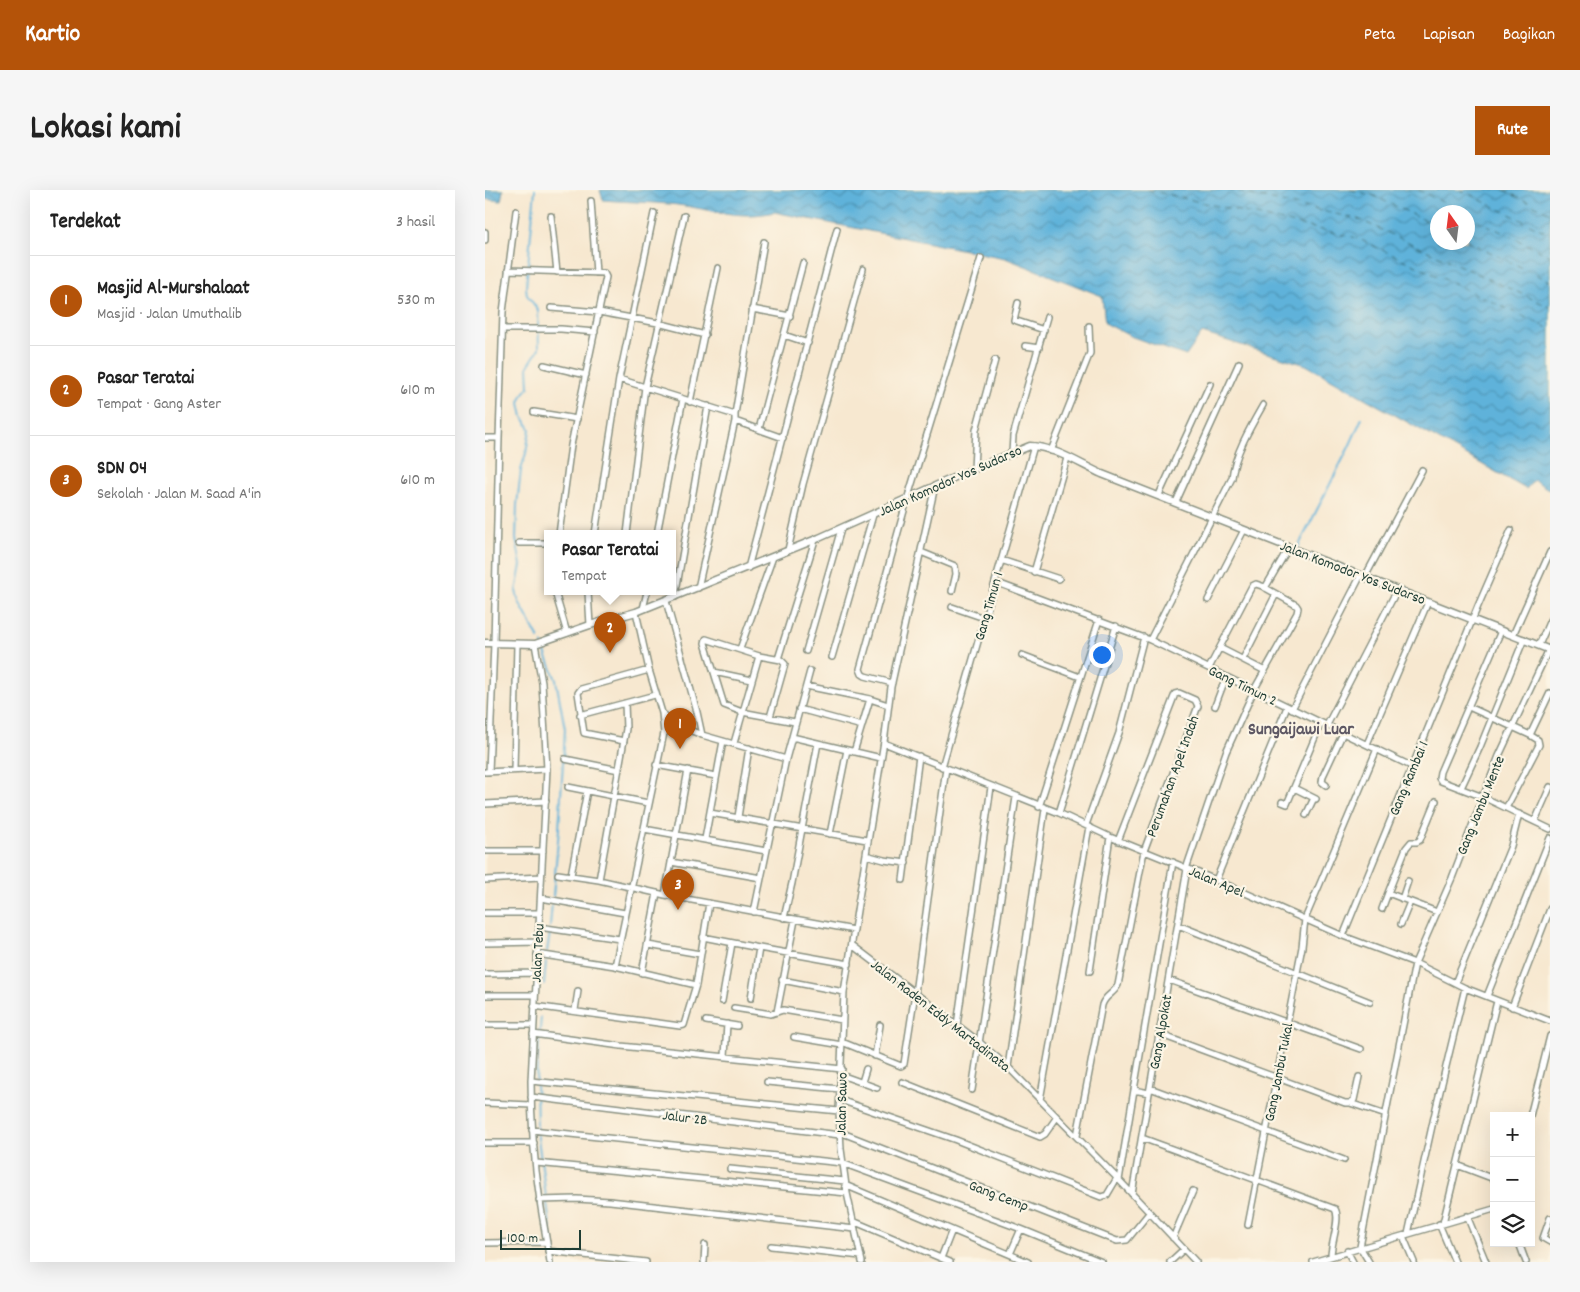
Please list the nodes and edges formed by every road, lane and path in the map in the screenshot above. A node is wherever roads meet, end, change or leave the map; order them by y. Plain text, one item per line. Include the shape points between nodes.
1 (591, 202) dead end
2 (516, 211) dead end
3 (654, 213) dead end
4 (551, 216) dead end
5 (684, 216) dead end
6 (837, 230) dead end
7 (485, 232) edge
8 (485, 240) edge
9 (765, 242) dead end
10 (981, 258) dead end
11 (803, 264) dead end
12 (718, 268) dead end
13 (863, 269) dead end
14 (508, 270) junction
15 (557, 272) junction
16 (596, 273) junction
17 (1018, 303) dead end
18 (551, 308) dead end
19 (753, 308) junction
20 (599, 312) junction
21 (790, 316) junction
22 (1047, 317) dead end
23 (632, 319) junction
24 (658, 324) junction
25 (1089, 326) dead end
26 (503, 329) junction
27 (1044, 330) junction
28 (595, 332) junction
29 (705, 335) junction
30 (784, 336) junction
31 (808, 343) junction
32 (1025, 346) dead end
33 (1039, 348) junction
34 (995, 360) dead end
35 (1239, 363) dead end
36 (544, 365) dead end
37 (586, 375) junction
38 (619, 379) junction
39 (1210, 384) dead end
40 (645, 387) junction
41 (683, 400) junction
42 (690, 402) junction
43 (1263, 405) dead end
44 (708, 406) junction
45 (534, 412) dead end
46 (735, 418) junction
47 (577, 419) junction
48 (759, 430) junction
49 (485, 438) edge
50 (499, 438) junction
51 (783, 438) junction
52 (1033, 446) junction
53 (1051, 451) junction
54 (1012, 453) junction
55 (1067, 458) junction
56 (974, 469) junction
57 (1422, 470) dead end
58 (935, 486) junction
59 (1159, 495) junction
60 (907, 500) junction
61 (1176, 502) junction
62 (873, 514) junction
63 (1213, 517) junction
64 (841, 529) junction
65 (559, 530) edge
66 (596, 530) edge
67 (627, 530) edge
68 (658, 530) edge
69 (1244, 530) junction
70 (1511, 530) dead end
71 (815, 540) junction
72 (519, 543) dead end
73 (544, 543) edge
74 (1289, 547) junction
75 (788, 550) junction
76 (921, 552) junction
77 (1550, 552) edge
78 (773, 557) junction
79 (1001, 560) junction
80 (748, 568) junction
81 (1034, 572) junction
82 (1363, 576) junction
83 (1059, 579) dead end
84 (995, 582) junction
85 (698, 588) junction
86 (1265, 588) junction
87 (1397, 590) junction
88 (676, 591) edge
89 (952, 591) dead end
90 (1276, 594) junction
91 (556, 595) edge
92 (588, 595) edge
93 (646, 595) edge
94 (675, 597) joint
95 (1208, 600) dead end
96 (666, 601) junction
97 (1428, 602) junction
98 (952, 607) dead end
99 (643, 609) junction
100 (636, 612) junction
101 (985, 618) junction
102 (1099, 620) junction
103 (1472, 620) junction
104 (1550, 620) edge
105 (590, 625) junction
106 (1116, 626) junction
107 (1501, 631) junction
108 (567, 633) junction
109 (1513, 635) junction
110 (1144, 637) junction
111 (1524, 639) junction
112 (1150, 640) junction
113 (485, 643) edge
114 (494, 643) junction
115 (517, 644) junction
116 (536, 644) junction
117 (1539, 645) junction
118 (1220, 648) junction
119 (740, 649) junction
120 (1550, 650) edge
121 (806, 651) dead end
122 (1022, 655) dead end
123 (759, 656) junction
124 (832, 657) dead end
125 (777, 659) junction
126 (1243, 659) junction
127 (1209, 668) junction
128 (649, 670) junction
129 (1265, 670) junction
130 (810, 671) dead end
131 (714, 672) junction
132 (1226, 676) junction
133 (1080, 677) junction
134 (751, 680) junction
135 (892, 683) junction
136 (806, 686) junction
137 (1254, 690) junction
138 (1550, 693) edge
139 (655, 695) junction
140 (870, 699) junction
141 (488, 701) edge
142 (625, 703) junction
143 (888, 704) junction
144 (1215, 706) dead end
145 (1469, 707) junction
146 (1290, 708) junction
147 (799, 709) junction
148 (742, 712) junction
149 (662, 713) junction
150 (580, 715) junction
151 (1492, 716) junction
152 (770, 717) junction
153 (795, 722) junction
154 (1324, 724) junction
155 (677, 725) junction
156 (862, 726) junction
157 (1513, 726) junction
158 (664, 733) junction
159 (1343, 733) junction
160 (702, 735) junction
161 (1530, 735) junction
162 (792, 737) junction
163 (723, 741) junction
164 (624, 742) junction
165 (734, 743) junction
166 (818, 743) junction
167 (883, 743) junction
168 (1367, 744) junction
169 (749, 748) junction
170 (1377, 748) junction
171 (847, 750) junction
172 (854, 752) junction
173 (919, 756) junction
174 (786, 758) junction
175 (881, 758) junction
176 (565, 759) dead end
177 (656, 765) junction
178 (1413, 767) junction
179 (944, 768) junction
180 (514, 770) junction
181 (547, 770) junction
182 (619, 770) junction
183 (687, 770) junction
184 (487, 772) edge
185 (716, 776) junction
186 (1326, 785) dead end
187 (1550, 786) edge
188 (568, 787) dead end
189 (991, 787) junction
190 (1294, 788) junction
191 (1461, 788) junction
192 (587, 791) junction
193 (615, 796) junction
194 (1015, 797) junction
195 (1483, 797) junction
196 (546, 801) junction
197 (1436, 801) dead end
198 (1282, 802) dead end
199 (649, 803) junction
200 (485, 804) edge
201 (1042, 808) junction
202 (1507, 808) junction
203 (711, 813) junction
204 (1059, 814) junction
205 (1519, 814) junction
206 (1306, 815) dead end
207 (738, 817) junction
208 (1535, 821) junction
209 (772, 824) junction
210 (1087, 826) junction
211 (644, 829) junction
212 (802, 829) junction
213 (1550, 829) edge
214 (829, 834) junction
215 (677, 835) junction
216 (1110, 837) junction
217 (1550, 838) edge
218 (705, 839) junction
219 (867, 840) junction
220 (1118, 841) junction
221 (485, 851) edge
222 (543, 851) junction
223 (766, 851) junction
224 (1144, 851) junction
225 (866, 855) junction
226 (671, 862) junction
227 (1173, 862) junction
228 (906, 863) junction
229 (1187, 869) junction
230 (558, 874) dead end
231 (571, 875) junction
232 (541, 877) junction
233 (761, 878) junction
234 (485, 880) edge
235 (599, 880) junction
236 (903, 880) dead end
237 (1216, 880) junction
238 (1408, 881) dead end
239 (631, 887) junction
240 (657, 893) junction
241 (1388, 893) junction
242 (665, 895) junction
243 (541, 898) junction
244 (1402, 899) junction
245 (1410, 902) junction
246 (709, 903) junction
247 (1382, 909) dead end
248 (1550, 909) edge
249 (754, 912) junction
250 (1437, 912) junction
251 (485, 913) edge
252 (540, 913) junction
253 (625, 913) junction
254 (784, 918) junction
255 (1305, 919) junction
256 (795, 920) junction
257 (1401, 924) dead end
258 (1178, 925) junction
259 (539, 927) junction
260 (854, 930) junction
261 (1343, 936) junction
262 (703, 937) junction
263 (620, 939) junction
264 (538, 942) junction
265 (485, 943) edge
266 (732, 943) junction
267 (648, 944) junction
268 (852, 945) junction
269 (759, 948) junction
270 (787, 953) junction
271 (537, 954) junction
272 (700, 954) junction
273 (1415, 963) junction
274 (849, 964) junction
275 (615, 966) junction
276 (1090, 971) dead end
277 (642, 972) junction
278 (1297, 972) junction
279 (536, 973) junction
280 (485, 974) edge
281 (782, 980) junction
282 (1169, 980) junction
283 (1455, 983) junction
284 (696, 985) junction
285 (1465, 988) junction
286 (578, 991) dead end
287 (844, 992) junction
288 (915, 993) junction
289 (485, 995) edge
290 (535, 995) junction
291 (1487, 996) junction
292 (751, 998) dead end
293 (722, 1001) dead end
294 (1497, 1001) junction
295 (1370, 1002) dead end
296 (534, 1006) junction
297 (1512, 1007) junction
298 (734, 1008) dead end
299 (575, 1010) junction
300 (777, 1012) junction
301 (842, 1020) junction
302 (706, 1021) dead end
303 (1288, 1022) junction
304 (1550, 1022) edge
305 (727, 1024) junction
306 (485, 1025) edge
307 (533, 1025) junction
308 (881, 1025) dead end
309 (957, 1025) junction
310 (737, 1026) dead end
311 (1159, 1034) junction
312 (535, 1035) junction
313 (1550, 1036) edge
314 (795, 1037) dead end
315 (978, 1041) junction
316 (842, 1043) junction
317 (1361, 1049) dead end
318 (725, 1056) junction
319 (875, 1056) junction
320 (1008, 1067) junction
321 (842, 1068) junction
322 (866, 1069) dead end
323 (841, 1075) junction
324 (1277, 1077) junction
325 (1359, 1077) dead end
326 (532, 1081) junction
327 (767, 1082) dead end
328 (862, 1082) junction
329 (902, 1082) dead end
330 (877, 1088) dead end
331 (840, 1089) junction
332 (972, 1090) dead end
333 (1134, 1090) junction
334 (1150, 1091) junction
335 (532, 1097) junction
336 (840, 1100) junction
337 (1040, 1100) junction
338 (1350, 1103) junction
339 (485, 1104) edge
340 (531, 1104) junction
341 (839, 1111) junction
342 (1531, 1112) edge
343 (1386, 1115) junction
344 (1057, 1117) junction
345 (535, 1130) junction
346 (1267, 1130) junction
347 (840, 1134) junction
348 (1077, 1136) junction
349 (1142, 1138) junction
350 (534, 1143) junction
351 (485, 1144) edge
352 (1344, 1160) dead end
353 (537, 1163) junction
354 (842, 1163) junction
355 (1457, 1165) junction
356 (730, 1169) dead end
357 (1490, 1177) edge
358 (1118, 1179) junction
359 (1257, 1182) junction
360 (845, 1183) junction
361 (1193, 1191) dead end
362 (847, 1193) junction
363 (1132, 1194) junction
364 (541, 1200) junction
365 (1490, 1210) edge
366 (1149, 1213) junction
367 (1467, 1216) junction
368 (1550, 1218) edge
369 (853, 1221) junction
370 (1441, 1223) junction
371 (1248, 1225) dead end
372 (855, 1229) junction
373 (1021, 1229) junction
374 (952, 1230) junction
375 (1405, 1235) junction
376 (1173, 1238) junction
377 (547, 1242) junction
378 (1550, 1242) edge
379 (485, 1243) edge
380 (705, 1245) dead end
381 (771, 1246) dead end
382 (1360, 1247) junction
383 (1520, 1247) edge
384 (1184, 1249) junction
385 (551, 1251) junction
386 (1347, 1251) junction
387 (1010, 1254) junction
388 (861, 1256) junction
389 (1331, 1256) junction
390 (941, 1258) junction
391 (550, 1262) edge
392 (646, 1262) edge
393 (705, 1262) edge
394 (862, 1262) edge
395 (950, 1262) edge
396 (1028, 1262) edge
397 (1102, 1262) edge
398 (1169, 1262) edge
399 (1196, 1262) edge
400 (1314, 1262) edge
401 (1353, 1262) edge
402 (1369, 1262) edge
403 (1414, 1262) edge
404 (1455, 1262) edge
405 (1486, 1262) edge
406 (1526, 1262) edge

1 - 16 street
2 - 14 street
3 - 23 street
4 - 15 street
5 - 24 street
6 - 31 street
7 - 8 street
9 - 19 street
10 - 60 street
11 - 21 street
12 - 29 street
13 - 75 street via 803,484
14 - 15 street
14 - 26 street
15 - 16 street
16 - 20 street via 604,273 607,277
17 - 27 street via 1014,320
18 - 20 street
19 - 21 street
19 - 46 street
20 - 23 street
20 - 28 street
21 - 30 street
22 - 27 street
23 - 24 street
23 - 38 street
24 - 29 street
24 - 40 street
25 - 53 street via 1090,353
26 - 28 street
26 - 50 street
27 - 33 street
28 - 37 street
29 - 42 street
30 - 31 street
30 - 48 street
31 - 51 street
32 - 33 street
33 - 54 street via 1013,436
34 - 56 street via 976,430
35 - 61 street
36 - 37 street
37 - 47 street
38 - 40 street
38 - 66 street
39 - 59 street
40 - 41 street
40 - 67 street
41 - 42 street
41 - 68 street
42 - 44 street
43 - 63 street via 1241,448 1232,478
44 - 46 street
44 - 88 street
45 - 47 street
46 - 48 street
46 - 85 street
47 - 65 street
48 - 51 street
49 - 50 street
50 - 114 street
51 - 80 street
52 - 53 street, Jalan Komodor Yos Sudarso
52 - 54 street, Jalan Komodor Yos Sudarso
52 - 79 street, Gang Timun 1
53 - 55 street, Jalan Komodor Yos Sudarso
54 - 56 street, Jalan Komodor Yos Sudarso
55 - 59 street, Jalan Komodor Yos Sudarso
55 - 81 street
56 - 58 street, Jalan Komodor Yos Sudarso
57 - 82 street
58 - 60 street, Jalan Komodor Yos Sudarso
58 - 76 street
59 - 61 street, Jalan Komodor Yos Sudarso
60 - 62 street, Jalan Komodor Yos Sudarso
60 - 135 street via 860,669 865,676
61 - 63 street, Jalan Komodor Yos Sudarso
62 - 64 street, Jalan Komodor Yos Sudarso
62 - 124 street
63 - 69 street, Jalan Komodor Yos Sudarso
63 - 112 street
64 - 71 street, Jalan Komodor Yos Sudarso
64 - 121 street
69 - 74 street, Jalan Komodor Yos Sudarso
69 - 95 street
70 - 103 street, Gang Rambai 1
71 - 75 street, Jalan Komodor Yos Sudarso
71 - 125 street
72 - 73 street
74 - 82 street, Jalan Komodor Yos Sudarso
74 - 86 street
75 - 78 street, Jalan Komodor Yos Sudarso
76 - 89 street via 955,566
76 - 135 street
77 - 109 street
78 - 80 street, Jalan Komodor Yos Sudarso
78 - 119 street
79 - 81 street
79 - 84 street, Gang Timun 1
80 - 85 street, Jalan Komodor Yos Sudarso
81 - 83 street
82 - 87 street, Jalan Komodor Yos Sudarso
82 - 146 street
84 - 101 street, Gang Timun 1
84 - 102 street, Gang Timun 2
85 - 94 street, Jalan Komodor Yos Sudarso
86 - 90 street
86 - 118 street via 1256,584 1252,586
87 - 97 street, Jalan Komodor Yos Sudarso
87 - 154 street
90 - 126 street
90 - 129 street, Gang Alpokat via 1296,605 1297,613
91 - 108 street
92 - 105 street
93 - 99 street
94 - 96 street, Jalan Komodor Yos Sudarso
96 - 99 street, Jalan Komodor Yos Sudarso
96 - 160 street
97 - 103 street, Jalan Komodor Yos Sudarso
97 - 168 street
98 - 101 street
99 - 100 street, Jalan Komodor Yos Sudarso
100 - 105 street, Jalan Komodor Yos Sudarso
100 - 128 street
101 - 179 street, Gang Timun 1
102 - 106 street, Gang Timun 2
102 - 133 street
103 - 107 street, Jalan Komodor Yos Sudarso
103 - 178 street, Gang Rambai 1
104 - 117 street
105 - 108 street, Jalan Komodor Yos Sudarso
106 - 110 street, Gang Timun 2
106 - 204 street
107 - 109 street, Jalan Komodor Yos Sudarso
107 - 145 street
108 - 116 street, Jalan Komodor Yos Sudarso
109 - 111 street, Jalan Komodor Yos Sudarso
110 - 112 street, Gang Timun 2
110 - 210 street via 1119,733
111 - 117 street, Jalan Komodor Yos Sudarso
111 - 151 street
112 - 127 street, Gang Timun 2
113 - 114 street, Jalan Komodor Yos Sudarso
114 - 115 street, Jalan Komodor Yos Sudarso
114 - 141 street
115 - 116 street, Jalan Komodor Yos Sudarso
115 - 180 street
116 - 181 street, Jalan Tebu via 542,682
117 - 120 street, Jalan Komodor Yos Sudarso
118 - 126 street
118 - 127 street
119 - 123 street
119 - 131 street via 705,639
120 - 157 street, Gang Jambu Mente
122 - 133 street
123 - 125 street
123 - 134 street
125 - 152 street via 784,661 785,666
126 - 129 street
127 - 132 street, Gang Timun 2
128 - 139 street
128 - 150 street via 581,689 578,693
129 - 137 street, Gang Alpokat
130 - 136 street
131 - 134 street
131 - 148 street via 725,705
132 - 137 street, Gang Timun 2
132 - 144 street
133 - 201 street
134 - 148 street
135 - 143 street
136 - 140 street
136 - 147 street
137 - 146 street, Gang Timun 2
137 - 229 street, Gang Alpokat via 1226,752
138 - 161 street
139 - 142 street
139 - 149 street
140 - 143 street
140 - 156 street
141 - 184 street
142 - 150 street
142 - 164 street
143 - 167 street
145 - 151 street
145 - 191 street via 1439,778
146 - 154 street, Gang Timun 2
146 - 237 street
147 - 153 street
147 - 156 street
148 - 152 street
148 - 165 street
149 - 155 street
149 - 158 street
150 - 164 street via 585,734
151 - 157 street
151 - 191 street
152 - 153 street
153 - 162 street
154 - 159 street, Gang Timun 2
154 - 190 street
155 - 158 street
155 - 160 street
156 - 172 street
157 - 161 street
157 - 195 street, Gang Jambu Mente
158 - 177 street
159 - 168 street, Gang Timun 2
159 - 186 street via 1323,776 1322,782
160 - 163 street
161 - 202 street via 1538,740 1539,745
162 - 166 street
162 - 174 street
163 - 165 street
163 - 185 street
164 - 182 street
165 - 169 street
166 - 171 street
166 - 212 street
167 - 173 street, Jalan Apel
167 - 175 street
168 - 170 street, Gang Timun 2
169 - 174 street
169 - 207 street
170 - 178 street, Gang Timun 2
170 - 255 street, Gang Jambu Tukal
171 - 172 street
171 - 214 street
172 - 175 street
173 - 179 street, Jalan Apel
173 - 228 street
174 - 209 street
175 - 219 street
176 - 182 street
177 - 183 street
177 - 199 street
178 - 261 street, Gang Rambai 1
179 - 189 street, Jalan Apel
179 - 288 street, Gang Timun 1
180 - 181 street
180 - 184 street
181 - 196 street, Jalan Tebu
182 - 193 street
183 - 185 street
183 - 215 street
185 - 203 street
187 - 208 street
188 - 192 street
189 - 194 street, Jalan Apel
189 - 309 street
190 - 198 street via 1287,804
190 - 206 street via 1315,798
191 - 195 street
192 - 193 street
192 - 231 street
193 - 199 street
193 - 235 street
194 - 201 street, Jalan Apel
194 - 315 street
195 - 202 street
195 - 250 street, Gang Jambu Mente
196 - 200 street
196 - 222 street, Jalan Tebu
197 - 241 street via 1420,840 1411,842 1407,848
199 - 211 street
201 - 204 street, Jalan Apel
201 - 320 street
202 - 205 street
203 - 207 street
203 - 218 street
204 - 210 street, Jalan Apel
205 - 208 street
205 - 283 street via 1511,846
207 - 209 street
208 - 213 street
209 - 212 street
209 - 223 street
210 - 216 street, Jalan Apel
210 - 337 street
211 - 215 street
211 - 239 street
212 - 214 street
212 - 254 street
214 - 219 street
215 - 218 street
215 - 226 street
216 - 220 street, Jalan Apel
216 - 276 street
217 - 291 street
218 - 223 street
219 - 225 street
220 - 224 street, Jalan Apel
220 - 224 street, Perumahan Apel Indah via 1174,695 1179,693 1195,700 1198,706
221 - 222 street
222 - 232 street, Jalan Tebu
223 - 233 street
224 - 227 street, Jalan Apel
224 - 348 street via 1118,985 1105,997 1102,1005
225 - 228 street
225 - 260 street
226 - 233 street
226 - 242 street
227 - 229 street, Jalan Apel
227 - 333 street
228 - 236 street
229 - 237 street, Jalan Apel
229 - 258 street, Gang Alpokat
230 - 231 street
231 - 235 street
232 - 234 street
232 - 243 street, Jalan Tebu
233 - 249 street
235 - 239 street
237 - 255 street, Jalan Apel
238 - 244 street
239 - 240 street
239 - 253 street
240 - 242 street
240 - 267 street
241 - 244 street
241 - 247 street
242 - 246 street
243 - 252 street, Jalan Tebu
243 - 253 street
244 - 245 street
245 - 250 street
245 - 257 street
246 - 249 street
246 - 262 street
248 - 297 street
249 - 254 street
250 - 273 street, Gang Jambu Mente
251 - 252 street
252 - 259 street, Jalan Tebu
253 - 263 street
254 - 256 street
255 - 261 street, Jalan Apel
255 - 278 street, Gang Jambu Tukal
256 - 260 street
256 - 270 street
258 - 278 street
258 - 282 street, Gang Alpokat
259 - 263 street
259 - 264 street, Jalan Tebu
260 - 268 street
261 - 273 street, Jalan Apel
262 - 266 street
262 - 272 street
263 - 275 street
264 - 265 street
264 - 271 street, Jalan Tebu
266 - 269 street
266 - 293 street
267 - 272 street
267 - 277 street
268 - 274 street, Jalan Sawo
268 - 288 street, Jalan Raden Eddy Martadinata
269 - 270 street
269 - 292 street
270 - 274 street
270 - 281 street
271 - 275 street
271 - 279 street, Jalan Tebu
272 - 284 street
273 - 283 street, Jalan Apel
273 - 343 street, Gang Jambu Mente
274 - 287 street, Jalan Sawo
275 - 277 street
277 - 284 street
278 - 295 street
278 - 303 street, Gang Jambu Tukal
279 - 280 street
279 - 290 street, Jalan Tebu
281 - 287 street
281 - 300 street
282 - 303 street
282 - 311 street, Gang Alpokat
283 - 285 street, Jalan Apel
284 - 299 street via 685,1024 679,1026
285 - 291 street, Jalan Apel
285 - 375 street
286 - 299 street
287 - 301 street, Jalan Sawo
288 - 309 street, Jalan Raden Eddy Martadinata
288 - 319 street, Gang Timun 1 via 904,1064 901,1066
289 - 290 street
290 - 296 street, Jalan Tebu
291 - 294 street, Jalan Apel
294 - 297 street, Jalan Apel
294 - 355 street
296 - 299 street
296 - 307 street, Jalan Tebu
297 - 304 street, Jalan Apel
298 - 300 street
300 - 301 street via 783,1010
301 - 316 street, Jalan Sawo
302 - 305 street
303 - 317 street
303 - 324 street, Gang Jambu Tukal
305 - 310 street
305 - 318 street
306 - 307 street
307 - 312 street, Jalan Tebu
308 - 319 street
309 - 315 street, Jalan Raden Eddy Martadinata
311 - 324 street
311 - 334 street, Gang Alpokat
312 - 318 street
312 - 326 street, Jalan Tebu
313 - 342 street
314 - 316 street
315 - 320 street, Jalan Raden Eddy Martadinata
315 - 332 street
316 - 319 street
316 - 321 street, Jalan Sawo
318 - 321 street
320 - 337 street, Jalan Raden Eddy Martadinata
321 - 323 street, Jalan Sawo
322 - 328 street
323 - 328 street
323 - 331 street, Jalan Sawo
324 - 338 street
324 - 346 street, Gang Jambu Tukal
325 - 338 street via 1354,1100
326 - 335 street, Jalan Tebu
326 - 341 street
327 - 331 street
328 - 330 street
329 - 344 street via 1040,1137
331 - 336 street, Jalan Sawo
333 - 334 street
333 - 358 street
334 - 346 street
334 - 349 street, Gang Alpokat
335 - 340 street, Jalan Tebu
335 - 347 street, Jalur 2B
336 - 341 street, Jalan Sawo
336 - 358 street via 956,1140 1101,1197 1107,1195
337 - 344 street, Jalan Raden Eddy Martadinata
338 - 343 street
339 - 340 street
340 - 345 street, Jalan Tebu
341 - 347 street, Jalan Sawo
343 - 382 street, Gang Jambu Mente
344 - 348 street, Jalan Raden Eddy Martadinata
345 - 350 street, Jalan Tebu
345 - 354 street
346 - 352 street
346 - 359 street, Gang Jambu Tukal
347 - 354 street, Jalan Sawo
347 - 366 street, Gang Cemp via 1117,1241 1127,1240
348 - 358 street, Jalan Raden Eddy Martadinata
349 - 359 street
349 - 363 street, Gang Alpokat
350 - 351 street
350 - 353 street, Jalan Tebu
353 - 362 street
353 - 364 street, Jalan Tebu
354 - 360 street, Jalan Sawo
354 - 373 street
355 - 357 street
355 - 370 street
356 - 360 street
358 - 363 street, Jalan Raden Eddy Martadinata
359 - 371 street, Gang Jambu Tukal
359 - 389 street via 1335,1209 1337,1216
360 - 362 street, Jalan Sawo
360 - 374 street
361 - 376 street
362 - 369 street, Jalan Sawo
363 - 366 street, Jalan Raden Eddy Martadinata
364 - 372 street via 610,1201
364 - 377 street, Jalan Tebu
365 - 367 street
366 - 376 street, Jalan Raden Eddy Martadinata
367 - 370 street
367 - 405 street
368 - 378 street via 1543,1237
369 - 372 street, Jalan Sawo
369 - 390 street
370 - 375 street
370 - 404 street
372 - 388 street, Jalan Sawo
373 - 387 street
373 - 397 street
374 - 387 street
374 - 390 street
375 - 382 street
375 - 403 street
376 - 384 street, Jalan Raden Eddy Martadinata
377 - 379 street
377 - 385 street, Jalan Tebu
380 - 393 street
381 - 388 street
382 - 386 street
382 - 402 street
383 - 406 street
384 - 398 street
384 - 399 street, Jalan Raden Eddy Martadinata
385 - 391 street, Jalan Tebu
385 - 392 street
386 - 389 street
386 - 401 street
387 - 396 street
388 - 394 street, Jalan Sawo
389 - 400 street
390 - 395 street

